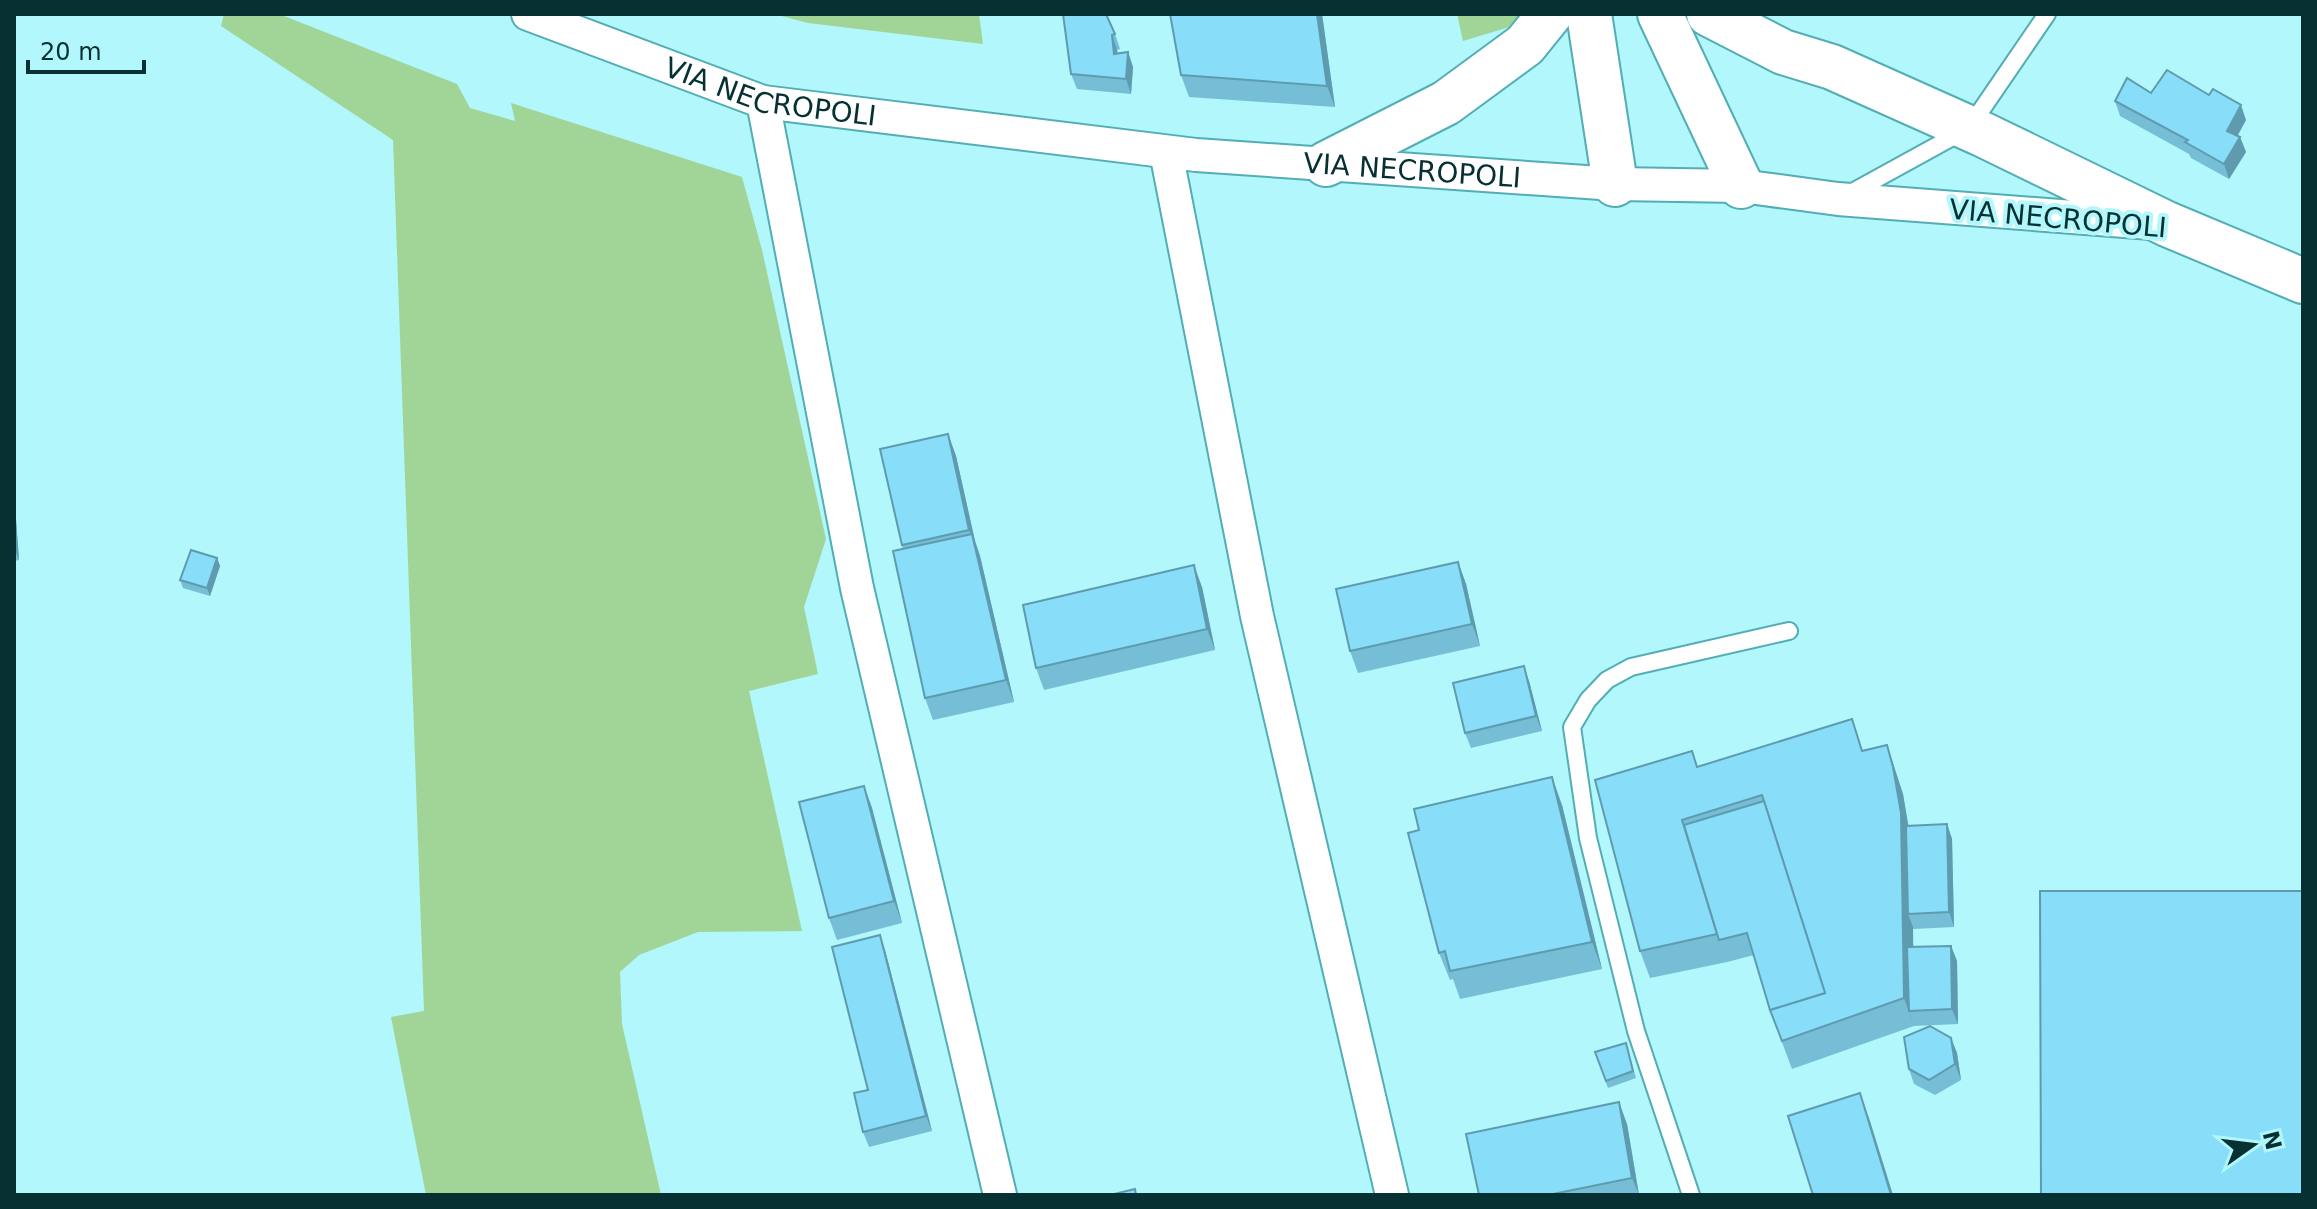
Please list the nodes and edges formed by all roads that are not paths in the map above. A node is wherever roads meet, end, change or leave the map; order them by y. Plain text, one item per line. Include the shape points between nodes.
1 (528, 14) edge
2 (1550, 14) edge
3 (1589, 14) edge
4 (1660, 14) edge
5 (1709, 14) edge
6 (2047, 14) edge
7 (763, 102) junction
8 (1969, 128) junction
9 (1166, 152) junction
10 (1326, 164) junction
11 (1615, 184) junction
12 (1741, 186) junction
13 (1838, 199) junction
14 (2167, 224) junction
15 (2303, 281) edge
16 (1789, 631) dead end
17 (1000, 1195) edge
18 (1392, 1195) edge
19 (1691, 1195) edge

1 - 7 street, VIA NECROPOLI
2 - 10 main road via 1525,45 1446,103
3 - 11 main road
4 - 12 main road
5 - 8 main road via 1783,52 1832,67
6 - 8 lane
7 - 9 street, VIA NECROPOLI
7 - 17 street via 857,588
8 - 13 lane
8 - 14 main road
9 - 10 street, VIA NECROPOLI
9 - 18 street via 1257,616
10 - 11 street, VIA NECROPOLI
11 - 12 street, VIA NECROPOLI
12 - 13 street, VIA NECROPOLI
13 - 14 street, VIA NECROPOLI
14 - 15 main road, VIA NECROPOLI
16 - 19 lane via 1631,667 1607,680 1572,727 1588,838 1636,1031

